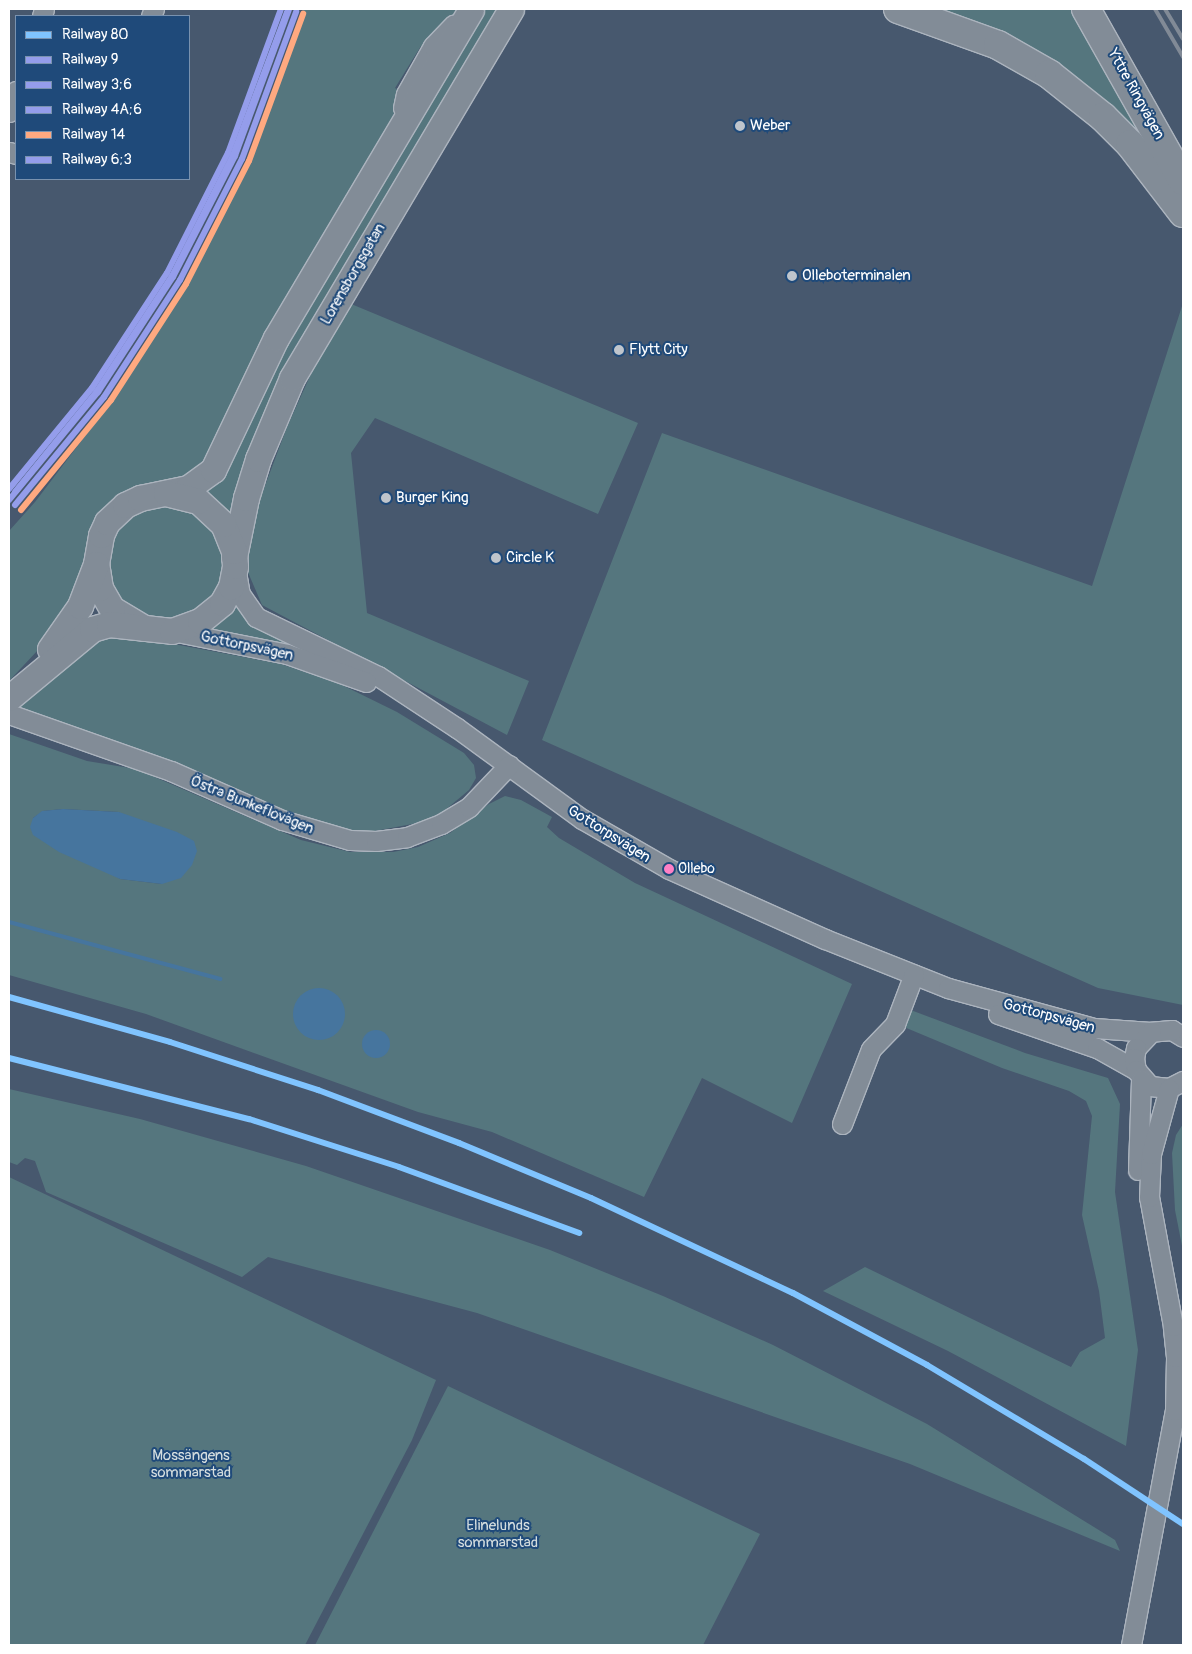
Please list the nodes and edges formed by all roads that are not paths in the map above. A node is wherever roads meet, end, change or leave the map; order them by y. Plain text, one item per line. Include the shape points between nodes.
1 (470, 9) edge
2 (511, 9) edge
3 (898, 9) edge
4 (1086, 9) edge
5 (15, 93) edge
6 (9, 112) edge
7 (1183, 181) edge
8 (1183, 213) edge
9 (166, 493) junction
10 (235, 561) junction
11 (96, 564) junction
12 (144, 628) junction
13 (172, 631) junction
14 (9, 693) edge
15 (9, 698) edge
16 (9, 714) edge
17 (457, 728) junction
18 (509, 765) junction
19 (914, 974) junction
20 (948, 988) junction
21 (1152, 1032) junction
22 (1183, 1037) edge
23 (1139, 1075) junction
24 (1180, 1084) edge
25 (842, 1124) dead end
26 (1162, 1280) junction
27 (1130, 1645) edge

1 - 9 main road, Lorensborgsgatan via 276,338 213,470 188,488
2 - 10 main road, Lorensborgsgatan via 292,378 258,459 246,498
3 - 8 highway via 998,45 1049,74 1103,117 1130,144
4 - 7 highway, Yttre Ringvägen
5 - 6 street
9 - 10 main road, Lorensborgsgatan via 183,495 211,510 223,524
9 - 11 main road, Lorensborgsgatan via 140,498 116,512 100,535
10 - 13 main road, Lorensborgsgatan via 231,587 211,614
10 - 17 street, Gottorpsvägen via 240,594 256,617 378,676
11 - 12 main road, Lorensborgsgatan via 100,588 112,610
11 - 14 main road, Lorensborgsgatan via 70,622
12 - 13 main road, Lorensborgsgatan
12 - 15 main road, Lorensborgsgatan via 109,624 92,629
13 - 17 street, Gottorpsvägen via 278,652 328,667 391,694
16 - 18 street, Östra Bunkeflovägen via 171,772 282,820 350,840 407,838 441,824 469,807
17 - 18 street, Gottorpsvägen
18 - 19 street, Gottorpsvägen via 582,819 661,865 825,939
19 - 20 street, Gottorpsvägen
19 - 25 street via 895,1024 872,1049
20 - 21 street, Gottorpsvägen via 1094,1028
20 - 23 street, Gottorpsvägen via 973,1004 1009,1019 1097,1048
21 - 22 street, Gottorpsvägen via 1172,1030
21 - 23 street via 1136,1048
23 - 24 street, Gottorpsvägen via 1150,1086
23 - 26 street via 1138,1176 1146,1237
24 - 26 street via 1156,1129 1149,1178
26 - 27 street via 1176,1357 1175,1410

